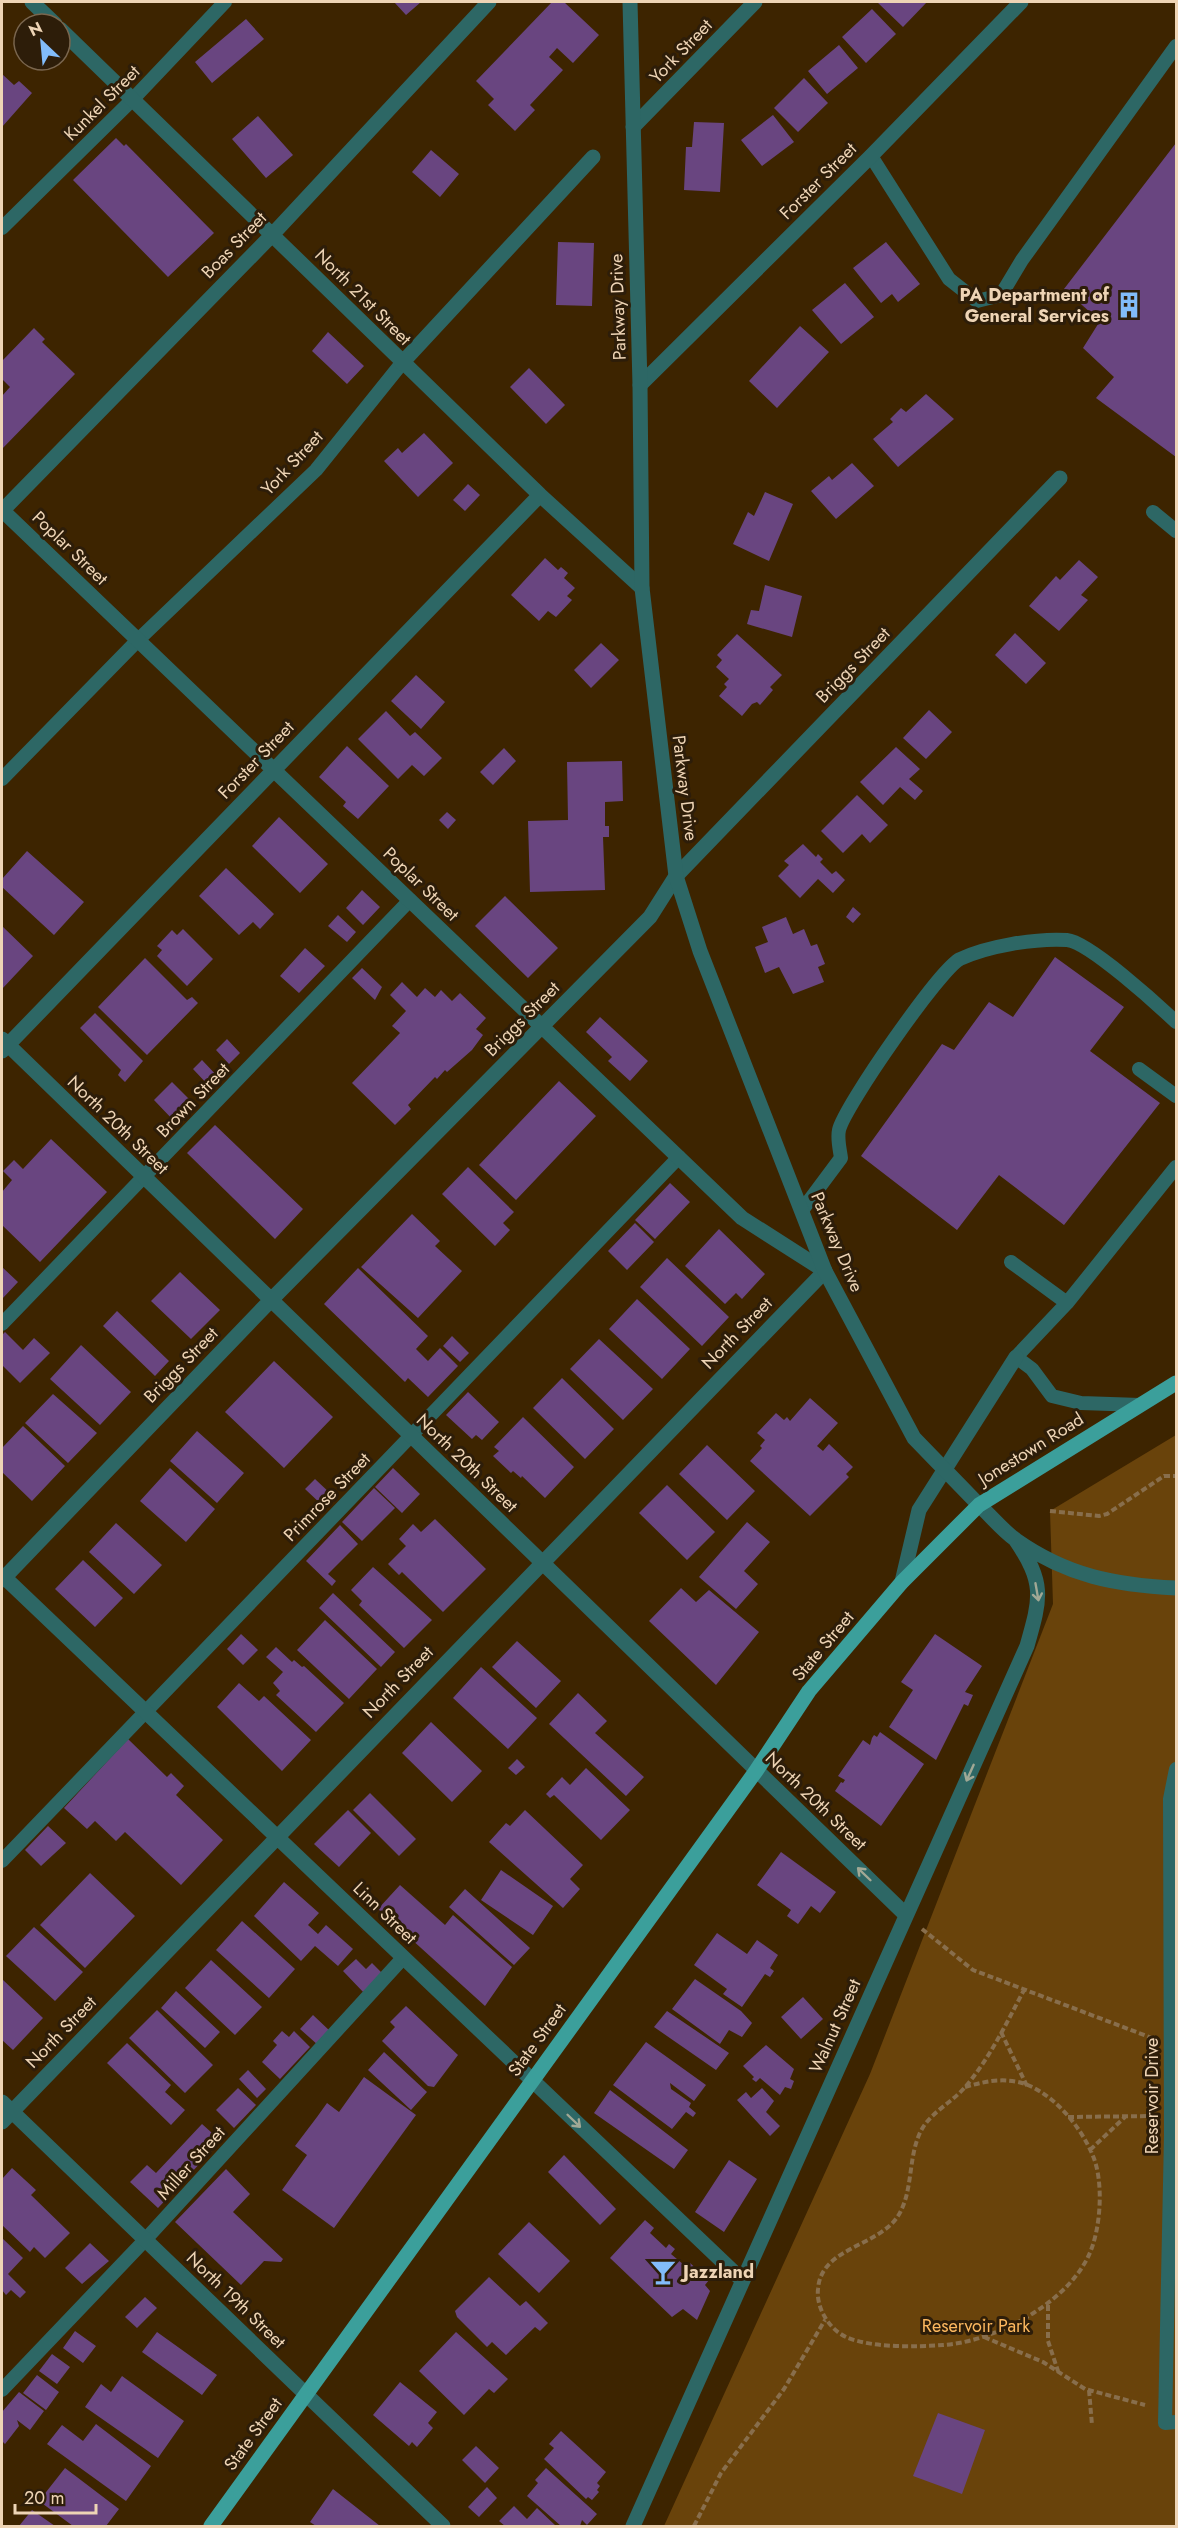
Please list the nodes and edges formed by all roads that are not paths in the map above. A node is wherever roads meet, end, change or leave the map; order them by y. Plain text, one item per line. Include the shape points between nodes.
1 (225, 2) edge
2 (489, 2) edge
3 (630, 2) edge
4 (755, 2) edge
5 (1021, 2) edge
6 (72, 40) edge
7 (1176, 46) edge
8 (133, 99) junction
9 (633, 126) junction
10 (871, 156) junction
11 (593, 157) dead end
12 (2, 228) edge
13 (272, 235) junction
14 (402, 363) junction
15 (640, 385) junction
16 (1060, 478) dead end
17 (540, 495) junction
18 (2, 510) edge
19 (1153, 512) dead end
20 (1176, 531) edge
21 (642, 588) junction
22 (138, 640) junction
23 (274, 770) junction
24 (2, 779) edge
25 (676, 876) junction
26 (410, 900) junction
27 (1176, 1022) edge
28 (542, 1026) junction
29 (4, 1045) edge
30 (1139, 1069) dead end
31 (1176, 1096) edge
32 (679, 1157) junction
33 (1176, 1167) edge
34 (144, 1177) junction
35 (803, 1209) junction
36 (1011, 1262) dead end
37 (825, 1271) junction
38 (271, 1300) junction
39 (1067, 1303) junction
40 (2, 1324) edge
41 (1016, 1357) junction
42 (1176, 1383) edge
43 (1140, 1405) junction
44 (411, 1436) junction
45 (944, 1472) junction
46 (979, 1505) junction
47 (1015, 1539) junction
48 (541, 1562) junction
49 (2, 1577) edge
50 (902, 1582) junction
51 (1176, 1588) edge
52 (145, 1712) junction
53 (1176, 1769) edge
54 (756, 1770) junction
55 (276, 1837) junction
56 (2, 1862) edge
57 (906, 1915) junction
58 (403, 1958) junction
59 (532, 2080) junction
60 (5, 2112) edge
61 (145, 2240) junction
62 (742, 2280) junction
63 (2, 2390) edge
64 (306, 2395) junction
65 (1169, 2419) edge
66 (434, 2523) edge
67 (211, 2526) edge
68 (633, 2526) edge

1 - 8 lane, Kunkel Street
2 - 13 street, Boas Street
3 - 9 street, Parkway Drive
4 - 9 street, York Street
5 - 10 street, Forster Street
6 - 8 street, North 21st Street
7 - 10 lane via 1001,295 977,301 950,279
8 - 12 lane, Kunkel Street
8 - 13 street, North 21st Street
9 - 15 street, Parkway Drive
10 - 15 street, Forster Street
11 - 14 street, York Street
13 - 14 street, North 21st Street
13 - 18 street, Boas Street
14 - 17 street, North 21st Street
14 - 22 lane, York Street via 316,470
15 - 21 street, Parkway Drive
16 - 25 street, Briggs Street
17 - 21 street, North 21st Street
17 - 23 street, Forster Street
18 - 22 street, Poplar Street
19 - 20 lane
21 - 25 street, Parkway Drive
22 - 23 street, Poplar Street
22 - 24 lane, York Street
23 - 26 street, Poplar Street
23 - 29 street, Forster Street
25 - 28 street, Briggs Street via 650,917
25 - 35 street, Parkway Drive via 700,951
26 - 28 street, Poplar Street
26 - 34 lane, Brown Street
27 - 35 lane via 1113,967 1070,940 1008,944 957,960 898,1032 852,1101 839,1131 841,1158
28 - 32 street, Poplar Street
28 - 38 street, Briggs Street
29 - 34 street, North 20th Street
30 - 31 lane
32 - 37 street, Poplar Street via 742,1218
32 - 44 lane, Primrose Street
33 - 39 lane
34 - 38 street, North 20th Street
34 - 40 lane, Brown Street
35 - 37 street, Parkway Drive
36 - 39 lane
37 - 45 street, Parkway Drive via 914,1438
37 - 48 street, North Street
38 - 44 street, North 20th Street
38 - 49 street, Briggs Street
39 - 41 lane
41 - 43 lane via 1032,1369 1052,1396 1081,1403
41 - 45 street, State Street
42 - 43 main road
43 - 46 main road, Jonestown Road
44 - 48 street, North 20th Street
44 - 52 lane, Primrose Street
45 - 46 street, Parkway Drive
45 - 50 street, State Street via 919,1510
46 - 47 street, Parkway Drive
46 - 50 main road, State Street
47 - 51 street via 1081,1575
47 -> 57 street, Walnut Street via 1032,1565 1039,1603 1027,1646
48 - 54 street, North 20th Street
48 - 55 street, North Street
49 - 52 street, Linn Street
50 - 54 main road, State Street via 810,1691
52 - 55 street, Linn Street
52 - 56 lane, Primrose Street
53 - 65 lane, Reservoir Drive via 1170,1799
57 -> 54 street, North 20th Street
54 - 59 main road, State Street
55 - 58 street, Linn Street
55 - 60 street, North Street
57 - 62 street, Walnut Street
58 - 59 street, Linn Street
58 - 61 lane, Miller Street
59 -> 62 street, Linn Street
59 - 64 main road, State Street
60 - 61 street, North 19th Street
61 - 63 lane, Miller Street
61 - 64 street, North 19th Street
62 - 68 street, Walnut Street
64 - 66 street, North 19th Street
64 - 67 main road, State Street

